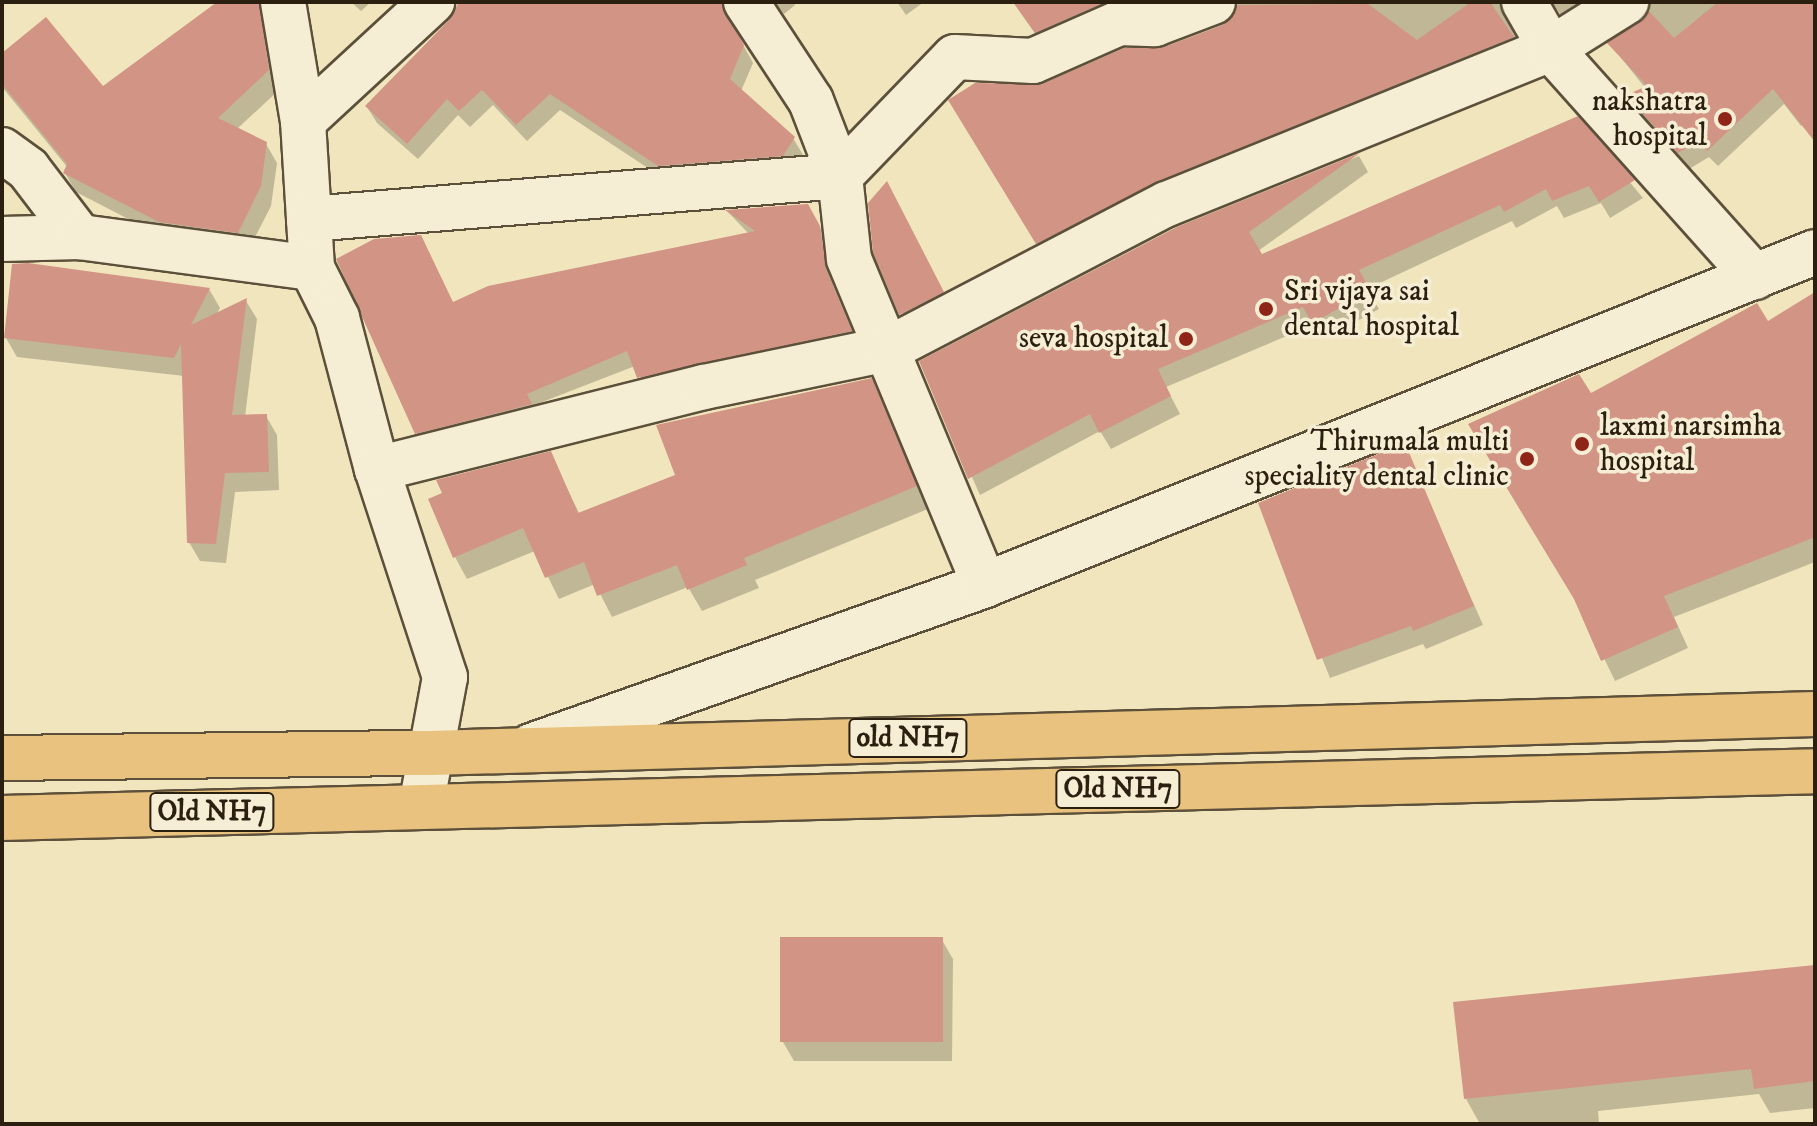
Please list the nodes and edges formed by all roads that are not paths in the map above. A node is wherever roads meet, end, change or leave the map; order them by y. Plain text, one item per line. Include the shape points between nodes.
1 (283, 2) edge
2 (432, 2) edge
3 (746, 2) edge
4 (1213, 2) edge
5 (1524, 2) edge
6 (1626, 2) edge
7 (1551, 49) junction
8 (303, 121) junction
9 (2, 150) edge
10 (840, 176) junction
11 (309, 219) junction
12 (80, 237) junction
13 (2, 239) edge
14 (1815, 252) edge
15 (312, 268) junction
16 (1755, 277) junction
17 (888, 349) junction
18 (377, 469) junction
19 (985, 585) junction
20 (1815, 714) edge
21 (529, 747) junction
22 (431, 753) junction
23 (2, 758) edge
24 (1815, 771) edge
25 (421, 807) junction
26 (2, 818) edge

1 - 8 street
2 - 8 street
3 - 10 street via 811,101
4 - 10 street via 1155,24 1119,23 1033,61 955,57
5 - 7 street
6 - 7 street
7 - 16 street
7 - 17 street via 1167,204
8 - 11 street
9 - 12 street via 28,169
10 - 11 street
10 - 17 street via 849,259
11 - 15 street
12 - 13 street
12 - 15 street
14 - 16 street
15 - 18 street via 337,318
16 - 19 street
17 - 18 street via 704,387
17 - 19 street
18 - 22 street via 445,677
19 - 21 street
20 - 21 main road, old NH7
21 - 22 main road, old NH7
22 - 23 main road, old NH7
22 - 25 street
24 - 25 main road, Old NH7
25 - 26 main road, Old NH7

